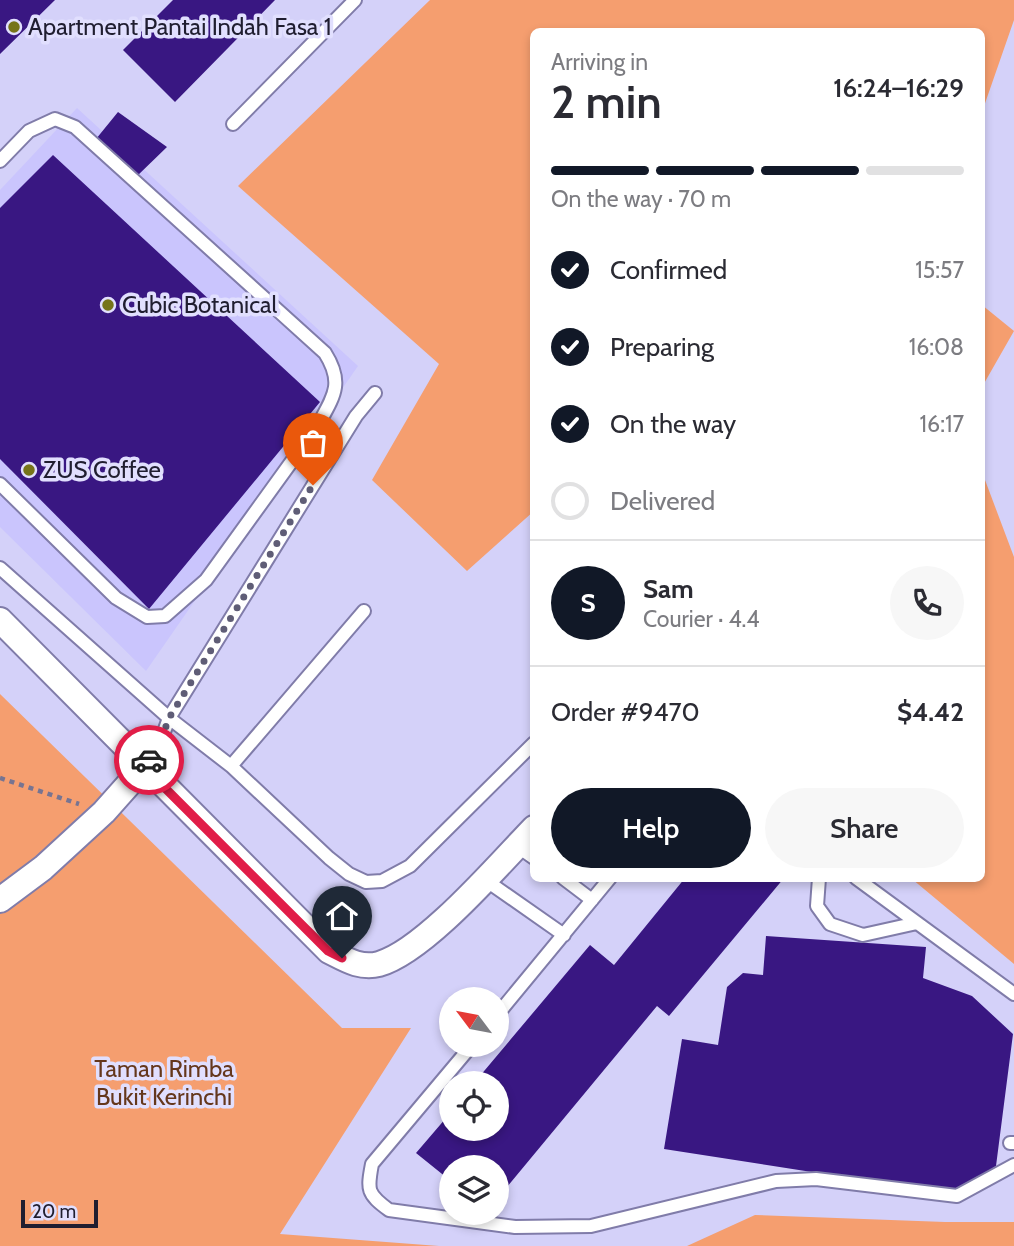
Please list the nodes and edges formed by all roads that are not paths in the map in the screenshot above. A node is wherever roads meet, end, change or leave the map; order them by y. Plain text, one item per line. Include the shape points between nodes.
1 (355, 0) edge
2 (233, 124) dead end
3 (0, 161) edge
4 (375, 393) dead end
5 (0, 484) edge
6 (0, 568) edge
7 (364, 611) dead end
8 (0, 620) edge
9 (169, 718) junction
10 (530, 747) edge
11 (230, 766) junction
12 (144, 767) junction
13 (528, 844) edge
14 (484, 879) junction
15 (568, 882) edge
16 (607, 882) edge
17 (819, 882) edge
18 (861, 882) edge
19 (0, 900) edge
20 (593, 900) junction
21 (917, 923) junction
22 (564, 935) junction
23 (1014, 994) edge
24 (509, 1001) edge
25 (462, 1057) edge
26 (1014, 1165) edge

1 - 2 lane
3 - 5 lane via 29,131 55,119 75,127 325,353 336,377 328,407 317,425 206,580 165,616 147,617 116,598
4 - 9 lane via 349,427
6 - 9 lane
7 - 11 lane
8 - 12 street
9 - 11 lane
9 - 12 lane
10 - 11 lane via 410,866 382,881 366,882 349,874
12 - 14 street via 328,951 355,965 379,964 405,951 432,932
12 - 19 street via 104,812
13 - 14 street
14 - 22 lane
15 - 20 lane
16 - 20 lane
17 - 21 lane via 817,906 830,924 863,935
18 - 21 lane
20 - 22 lane
21 - 23 lane
22 - 24 lane
25 - 26 lane via 372,1164 368,1187 374,1199 389,1210 515,1227 591,1226 776,1181 816,1179 957,1196

